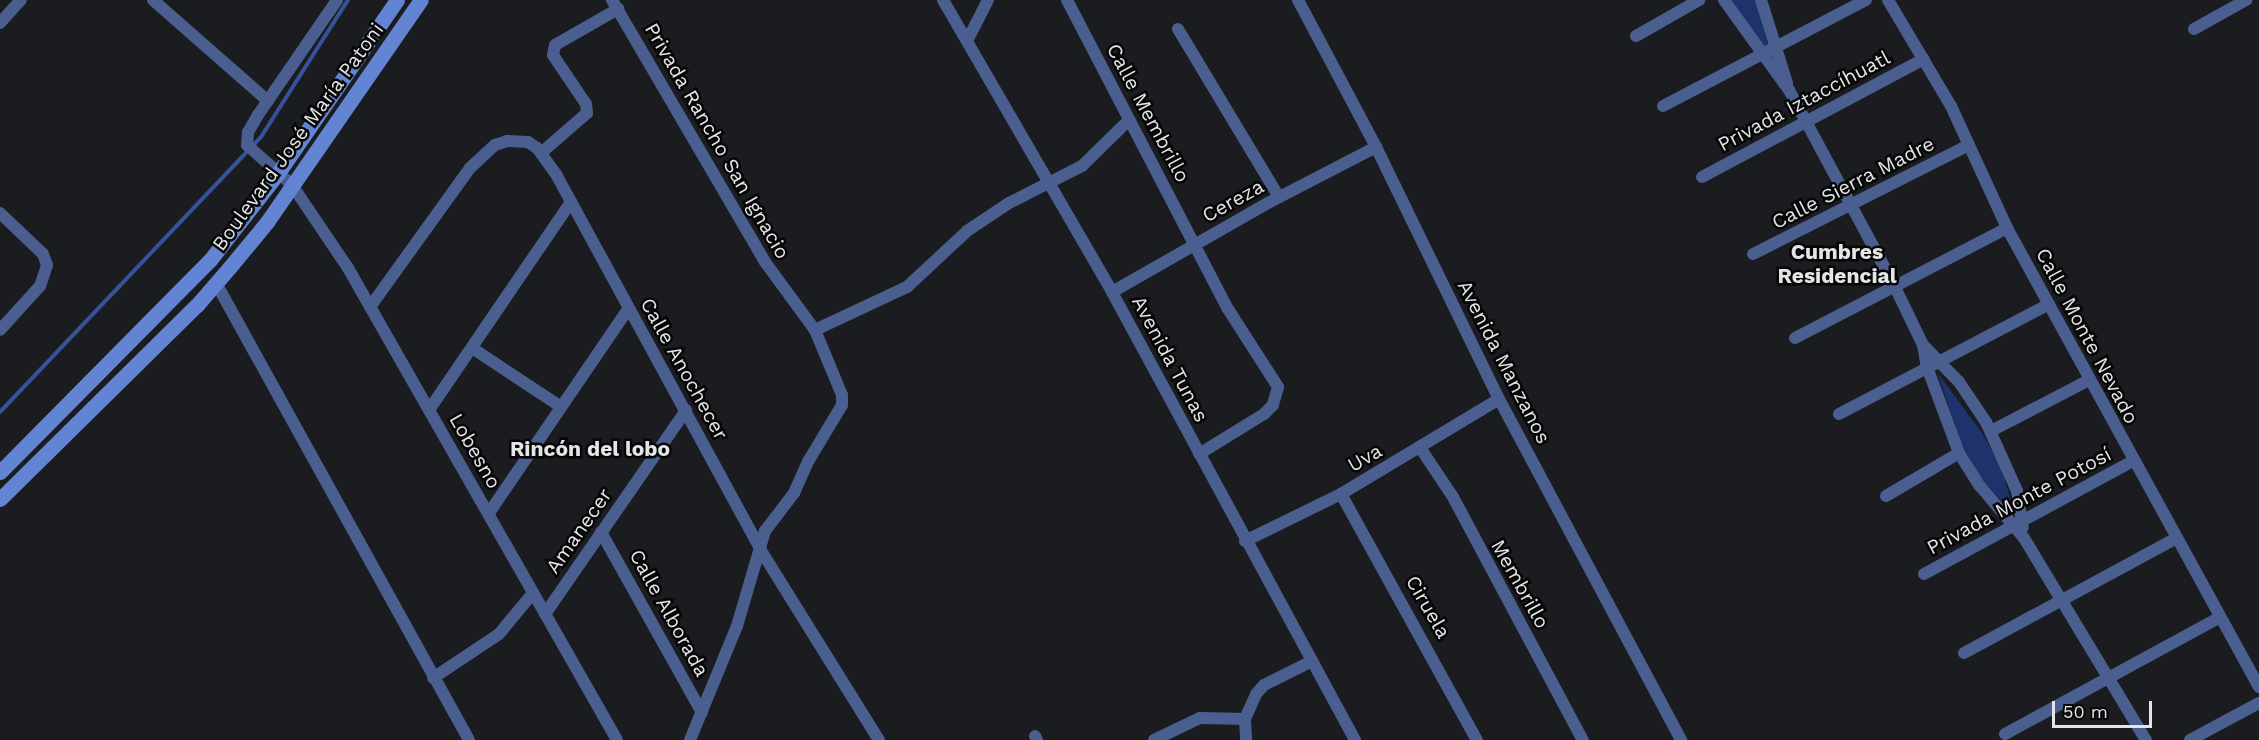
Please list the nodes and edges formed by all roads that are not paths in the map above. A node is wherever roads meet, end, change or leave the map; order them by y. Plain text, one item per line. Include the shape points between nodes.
1 (153, 0) edge
2 (337, 0) edge
3 (397, 0) edge
4 (421, 0) edge
5 (943, 0) edge
6 (988, 0) edge
7 (1067, 0) edge
8 (1298, 0) edge
9 (1699, 0) edge
10 (1724, 0) edge
11 (1761, 0) edge
12 (1866, 0) edge
13 (1888, 0) edge
14 (2246, 0) edge
15 (18, 1) edge
16 (616, 3) edge
17 (0, 23) edge
18 (1178, 29) dead end
19 (2194, 29) dead end
20 (1636, 36) dead end
21 (967, 41) junction
22 (1778, 48) junction
23 (1764, 56) junction
24 (1924, 59) junction
25 (1789, 90) junction
26 (268, 101) junction
27 (1663, 106) dead end
28 (1129, 120) junction
29 (1807, 123) junction
30 (1970, 145) junction
31 (1376, 147) junction
32 (541, 153) junction
33 (278, 173) junction
34 (1702, 177) dead end
35 (1051, 183) junction
36 (292, 185) junction
37 (1279, 197) junction
38 (571, 202) junction
39 (1852, 206) junction
40 (0, 213) edge
41 (2007, 228) junction
42 (1196, 244) junction
43 (1753, 254) dead end
44 (216, 283) junction
45 (1894, 285) junction
46 (1112, 292) junction
47 (2049, 304) junction
48 (370, 307) junction
49 (628, 309) junction
50 (1, 326) edge
51 (815, 330) junction
52 (1796, 338) dead end
53 (1923, 345) junction
54 (472, 348) junction
55 (1941, 360) junction
56 (1927, 367) junction
57 (2089, 380) junction
58 (1499, 399) junction
59 (561, 407) junction
60 (429, 410) junction
61 (686, 410) junction
62 (1839, 414) dead end
63 (1991, 431) junction
64 (1421, 449) junction
65 (1959, 453) junction
66 (1199, 454) junction
67 (2133, 461) junction
68 (0, 472) edge
69 (1341, 494) junction
70 (1886, 496) dead end
71 (0, 499) edge
72 (489, 513) junction
73 (2018, 525) junction
74 (601, 532) junction
75 (2177, 538) junction
76 (1245, 541) junction
77 (760, 549) junction
78 (1924, 574) dead end
79 (533, 593) junction
80 (2061, 597) junction
81 (545, 614) junction
82 (2219, 618) junction
83 (1964, 653) dead end
84 (1312, 661) junction
85 (433, 678) junction
86 (2112, 678) junction
87 (2259, 687) edge
88 (2259, 703) edge
89 (702, 713) junction
90 (1245, 719) junction
91 (2005, 734) dead end
92 (1677, 739) edge
93 (469, 740) edge
94 (617, 740) edge
95 (690, 740) edge
96 (879, 740) edge
97 (1154, 740) edge
98 (1246, 740) edge
99 (1355, 740) edge
100 (1477, 740) edge
101 (1583, 740) edge
102 (2146, 740) edge
103 (2190, 740) edge

1 - 26 street
2 - 26 street
3 - 33 main road, Boulevard José María Patoni
4 - 36 main road, Boulevard José María Patoni
5 - 21 street, Avenida Tunas
6 - 21 street
7 - 28 street, Calle Membrillo
8 - 31 street, Avenida Manzanos
9 - 20 street
10 - 23 street
11 - 22 street
12 - 22 street
13 - 24 street, Calle Monte Nevado
14 - 19 street
15 - 17 street
16 - 32 street via 555,45 553,55 586,104 587,113
16 - 51 street, Privada Rancho San Ignacio via 790,301
18 - 37 street
21 - 35 street, Avenida Tunas
22 - 23 street
22 - 25 street
23 - 25 street
23 - 27 street
24 - 29 street, Privada Iztaccíhuatl
24 - 30 street, Calle Monte Nevado
25 - 29 street
26 - 33 street, Lobesno via 248,132 248,145
28 - 35 street via 1082,166
28 - 42 street, Calle Membrillo
29 - 34 street, Privada Iztaccíhuatl
29 - 39 street
30 - 39 street, Calle Sierra Madre
30 - 41 street, Calle Monte Nevado
31 - 37 street, Cereza
31 - 58 street, Avenida Manzanos
32 - 38 street, Calle Anochecer
32 - 48 street via 518,140 495,145 487,152 444,201
33 - 36 street, Lobesno
33 - 68 main road, Boulevard José María Patoni via 175,299
35 - 46 street, Avenida Tunas
35 - 51 street via 1009,203 967,231 907,287
36 - 44 main road, Boulevard José María Patoni
36 - 48 street, Lobesno
37 - 42 street, Cereza
38 - 49 street, Calle Anochecer
38 - 54 street
39 - 43 street, Calle Sierra Madre
39 - 45 street
40 - 50 street via 43,254 47,265 47,276 40,286
41 - 45 street
41 - 47 street, Calle Monte Nevado
42 - 46 street, Cereza
42 - 66 street via 1235,322 1278,387 1273,405 1264,414
44 - 71 main road, Boulevard José María Patoni
44 - 85 street
45 - 52 street
45 - 53 street
46 - 66 street, Avenida Tunas
47 - 55 street
47 - 57 street, Calle Monte Nevado
48 - 60 street, Lobesno
49 - 59 street
49 - 61 street, Calle Anochecer
51 - 77 street, Privada Rancho San Ignacio via 842,395 842,405 794,493 765,531
53 - 55 street
53 - 56 street
54 - 59 street
54 - 60 street
55 - 56 street
55 - 63 street
56 - 62 street
56 - 65 street
57 - 63 street
57 - 67 street, Calle Monte Nevado
58 - 64 street, Uva
58 - 92 street, Avenida Manzanos
59 - 72 street
60 - 72 street, Lobesno
61 - 74 street, Amanecer
61 - 77 street, Calle Anochecer
63 - 73 street via 2017,491
64 - 69 street, Uva
64 - 101 street, Membrillo via 1444,482
65 - 70 street
65 - 73 street
66 - 76 street, Avenida Tunas
67 - 73 street, Privada Monte Potosí
67 - 75 street, Calle Monte Nevado
69 - 76 street, Uva
69 - 100 street, Ciruela
72 - 79 street, Lobesno
73 - 78 street, Privada Monte Potosí
73 - 80 street
74 - 81 street, Amanecer
74 - 89 street, Calle Alborada
75 - 80 street
75 - 82 street, Calle Monte Nevado
76 - 84 street, Avenida Tunas
77 - 89 street, Privada Rancho San Ignacio via 737,626
77 - 96 street, Calle Anochecer
79 - 81 street, Lobesno
79 - 85 street via 499,634
80 - 83 street
80 - 86 street
81 - 94 street, Lobesno
82 - 86 street
82 - 87 street, Calle Monte Nevado
84 - 90 street via 1264,686
84 - 99 street, Avenida Tunas
85 - 93 street
86 - 91 street
86 - 102 street
88 - 103 street
89 - 95 street, Privada Rancho San Ignacio
90 - 97 street via 1200,718
90 - 98 street

